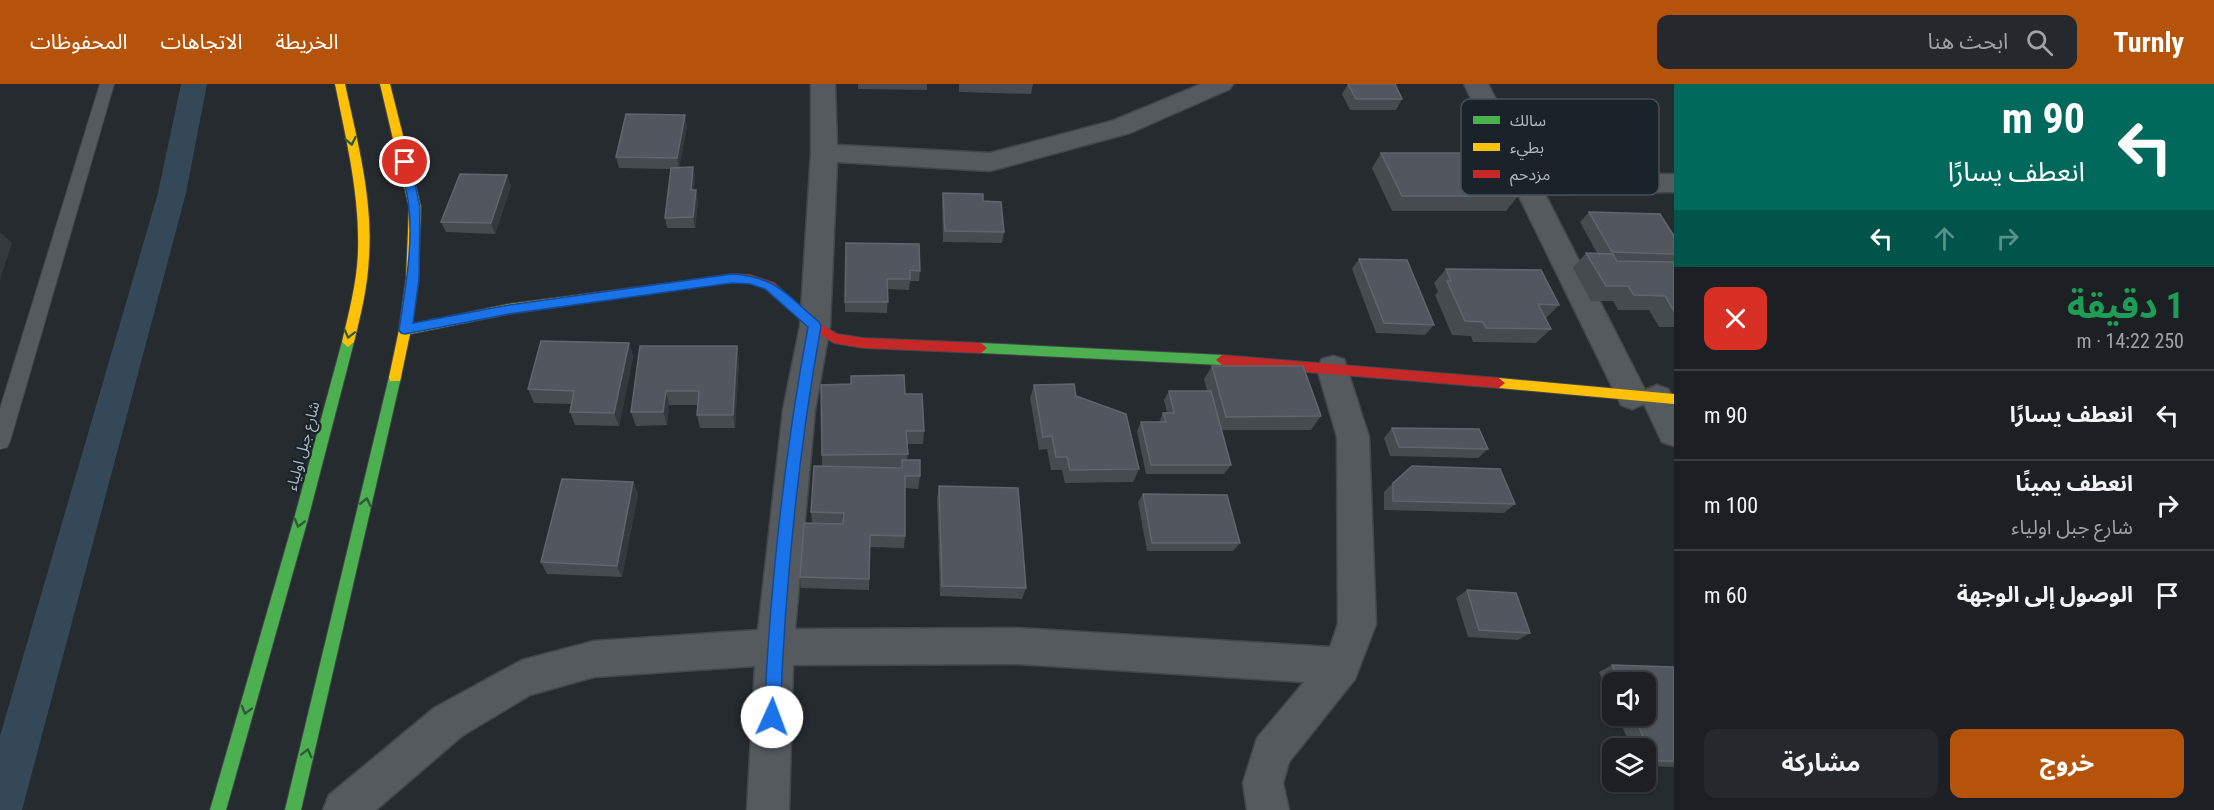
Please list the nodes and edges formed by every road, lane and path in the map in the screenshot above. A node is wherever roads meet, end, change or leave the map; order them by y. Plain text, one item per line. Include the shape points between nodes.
1 (107, 84) edge
2 (340, 84) edge
3 (385, 84) edge
4 (392, 84) edge
5 (823, 84) edge
6 (1221, 84) edge
7 (1476, 84) edge
8 (1484, 99) edge
9 (401, 149) junction
10 (824, 153) junction
11 (1659, 183) edge
12 (1674, 183) edge
13 (1533, 195) edge
14 (815, 326) junction
15 (405, 330) junction
16 (1333, 368) junction
17 (8, 388) edge
18 (1654, 397) edge
19 (1674, 432) edge
20 (0, 441) edge
21 (775, 647) junction
22 (1342, 666) junction
23 (218, 810) edge
24 (293, 810) edge
25 (344, 810) edge
26 (768, 810) edge
27 (1268, 810) edge

1 - 17 lane
2 -> 23 main road, شارع جبل اولياء via 358,175 364,245 361,271 316,463
3 - 9 main road
4 - 9 street
5 - 10 street
6 - 10 street via 1121,127 990,162
7 - 8 street
9 - 15 main road via 415,207
10 - 14 street
11 - 12 street
13 - 18 street
14 - 15 main road via 770,286 732,278 509,309
14 - 16 main road via 834,338 862,344 1163,356
14 - 21 street via 799,410
24 -> 15 main road
16 - 18 main road
16 - 22 street via 1353,437 1357,624
17 - 20 lane
18 - 19 street
21 - 22 street via 1018,646
21 - 25 street via 594,659 522,679 448,722
21 - 26 street
22 - 27 street via 1271,752 1263,783

